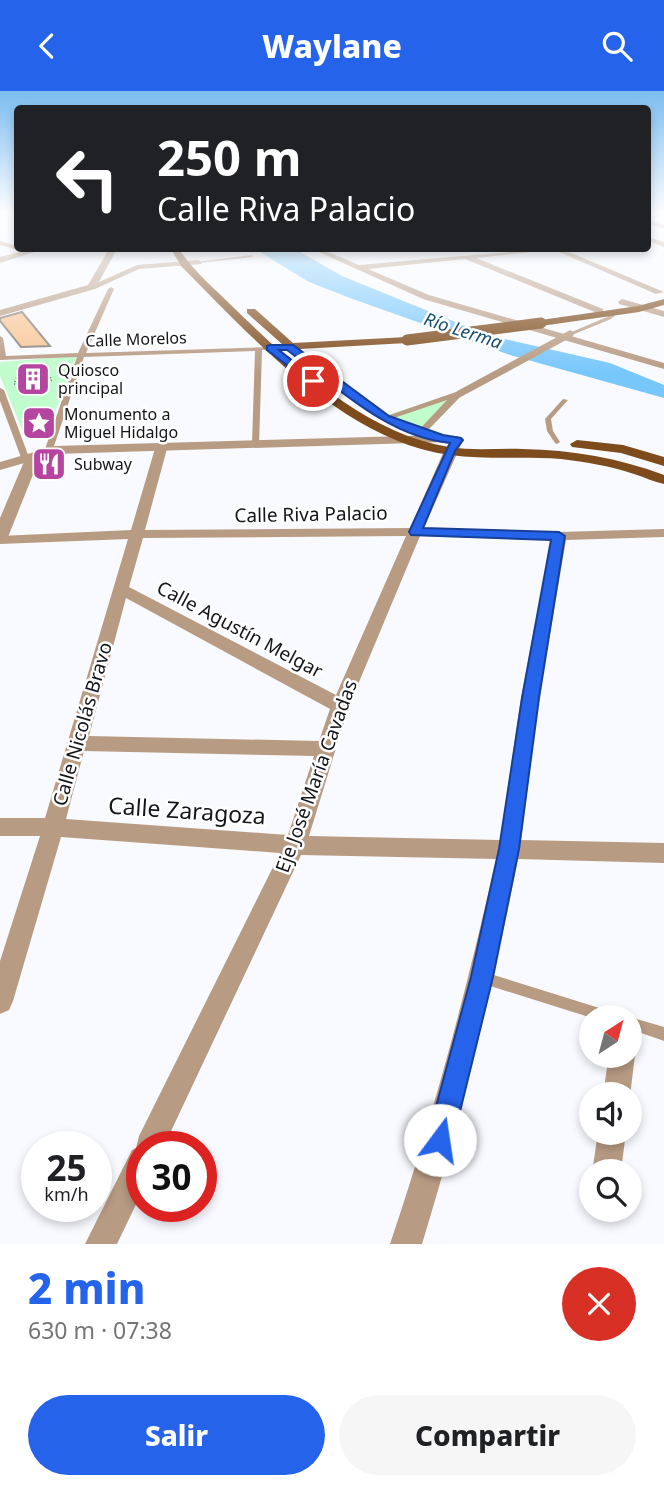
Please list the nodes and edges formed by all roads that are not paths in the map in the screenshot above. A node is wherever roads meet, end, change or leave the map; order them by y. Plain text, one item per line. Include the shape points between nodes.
1 (103, 266) edge
2 (149, 266) edge
3 (186, 266) edge
4 (202, 266) edge
5 (369, 266) edge
6 (488, 266) edge
7 (598, 266) edge
8 (356, 267) joint
9 (101, 269) junction
10 (126, 270) junction
11 (208, 271) dead end
12 (92, 288) junction
13 (111, 289) dead end
14 (661, 291) edge
15 (622, 302) junction
16 (664, 302) edge
17 (245, 306) dead end
18 (639, 309) junction
19 (600, 311) junction
20 (0, 313) edge
21 (615, 313) junction
22 (664, 314) edge
23 (585, 317) junction
24 (273, 331) junction
25 (0, 338) edge
26 (353, 343) junction
27 (327, 345) junction
28 (289, 347) junction
29 (265, 349) junction
30 (81, 355) junction
31 (1, 358) edge
32 (305, 359) junction
33 (664, 366) edge
34 (316, 367) dead end
35 (0, 390) edge
36 (349, 392) dead end
37 (459, 394) junction
38 (565, 400) dead end
39 (385, 418) junction
40 (421, 432) junction
41 (408, 441) junction
42 (557, 442) junction
43 (449, 443) junction
44 (256, 444) junction
45 (162, 445) junction
46 (52, 451) junction
47 (30, 458) junction
48 (664, 462) edge
49 (0, 466) edge
50 (664, 480) edge
51 (415, 532) junction
52 (664, 533) edge
53 (135, 534) junction
54 (559, 536) junction
55 (0, 538) edge
56 (121, 589) junction
57 (340, 706) junction
58 (77, 743) junction
59 (326, 749) junction
60 (0, 827) edge
61 (53, 827) junction
62 (295, 845) junction
63 (509, 849) junction
64 (664, 853) edge
65 (482, 977) junction
66 (0, 1001) edge
67 (579, 1008) edge
68 (642, 1027) edge
69 (664, 1034) edge
70 (156, 1131) edge
71 (126, 1193) edge
72 (101, 1244) edge
73 (406, 1244) edge

1 - 9 street
2 - 10 street
3 - 29 main road
4 - 11 main road
5 - 8 street
6 - 19 street
7 - 14 street
8 - 33 street via 426,297
9 - 10 street
9 - 12 street
10 - 12 street
12 - 20 street
13 - 30 street
14 - 15 main road
15 - 18 street
15 - 19 main road
16 - 18 main road
17 - 24 main road
18 - 21 main road
18 - 22 street
19 - 23 main road
21 - 23 main road
21 - 37 street, bridge
23 - 26 main road, bridge
24 - 26 main road
24 - 28 main road
25 - 31 street
26 - 27 main road
27 - 28 main road
27 - 32 main road
28 - 29 main road
28 - 32 main road
29 - 30 street, Calle Morelos
29 - 41 main road via 372,424
29 - 44 street
30 - 31 street, Calle Morelos
30 - 46 street
32 - 34 main road
35 - 47 street
36 - 39 main road
37 - 39 street
37 - 40 street
38 - 42 lane via 548,419
39 - 40 main road
40 - 43 main road
41 - 43 main road
41 - 44 street
42 - 43 main road
42 - 48 main road via 623,449
43 - 50 main road via 565,453 619,463
43 - 51 street, Eje José María Cavadas
44 - 45 street
45 - 46 street
45 - 53 street, Calle Nicolás Bravo
46 - 47 street
47 - 49 street
47 - 55 street
51 - 53 street, Calle Riva Palacio
51 - 54 street, Calle Riva Palacio
51 - 57 street, Eje José María Cavadas
52 - 54 street, Calle Riva Palacio
53 - 55 street, Calle Riva Palacio
53 - 56 street, Calle Nicolás Bravo
54 - 63 street
56 - 57 street, Calle Agustín Melgar
56 - 58 street, Calle Nicolás Bravo
57 - 59 street, Eje José María Cavadas
58 - 59 street
58 - 61 street, Calle Nicolás Bravo
59 - 62 street, Eje José María Cavadas
60 - 61 street, Calle Zaragoza
61 - 62 street, Calle Zaragoza
61 - 66 street, Calle Nicolás Bravo
62 - 63 street, Calle Zaragoza
62 - 70 street, Eje José María Cavadas
63 - 64 street, Calle Zaragoza
63 - 65 street
65 - 67 lane
65 - 73 street via 440,1140
68 - 69 lane
71 - 72 street

